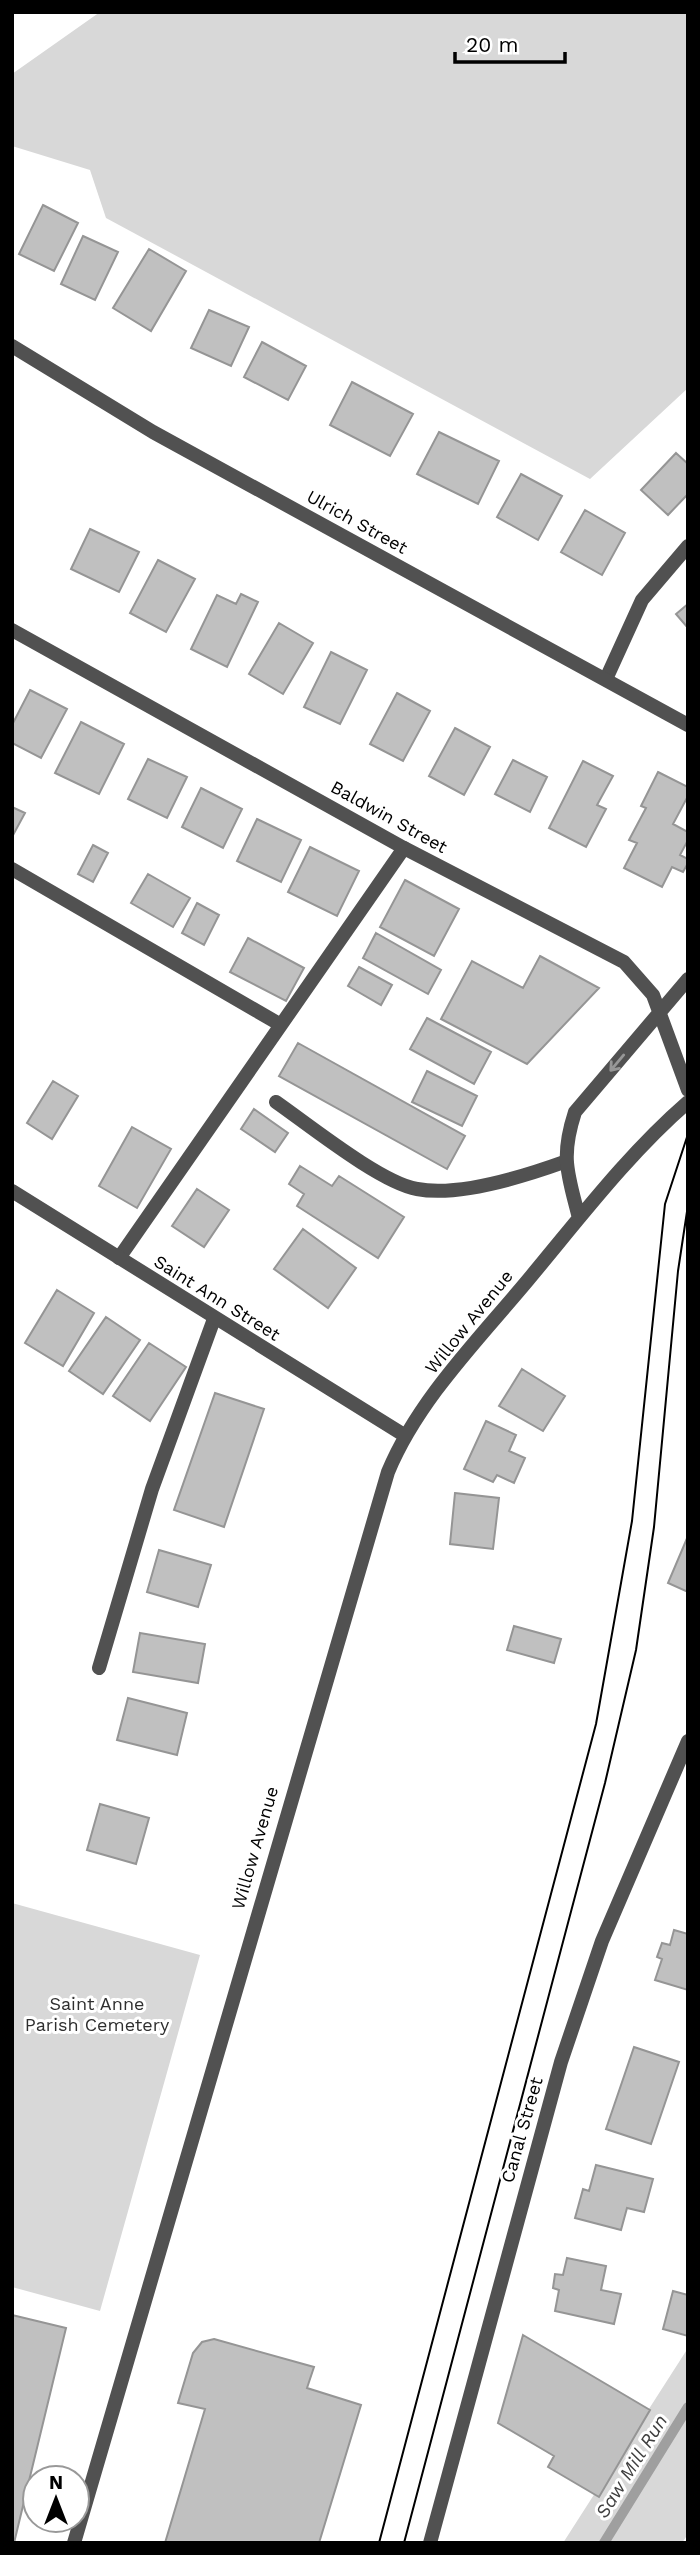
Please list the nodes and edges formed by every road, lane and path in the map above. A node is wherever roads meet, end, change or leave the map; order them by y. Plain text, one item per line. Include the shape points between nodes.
1 (12, 346) edge
2 (688, 546) edge
3 (12, 631) edge
4 (606, 679) junction
5 (688, 725) edge
6 (404, 848) junction
7 (12, 869) edge
8 (688, 979) edge
9 (661, 1010) junction
10 (281, 1025) junction
11 (688, 1090) edge
12 (276, 1102) dead end
13 (688, 1102) edge
14 (564, 1162) junction
15 (12, 1191) edge
16 (579, 1218) junction
17 (119, 1258) junction
18 (214, 1319) junction
19 (404, 1435) junction
20 (99, 1668) dead end
21 (688, 1741) edge
22 (74, 2543) edge
23 (430, 2543) edge

1 - 4 street, Ulrich Street via 153,432
2 - 4 street via 642,600
3 - 6 street, Baldwin Street
4 - 5 street, Ulrich Street
6 - 9 street, Baldwin Street via 624,962
6 - 10 street
7 - 10 street
8 - 9 street
9 - 11 street, Baldwin Street
9 -> 14 street via 575,1112
10 - 17 street
12 - 14 street via 371,1168 417,1189 470,1187 526,1176
13 - 16 street, Willow Avenue
14 - 16 street
15 - 17 street, Saint Ann Street
16 - 19 street, Willow Avenue
17 - 18 street, Saint Ann Street
18 - 19 street, Saint Ann Street
18 - 20 street via 152,1489
19 - 22 street, Willow Avenue via 335,1642
21 - 23 street, Canal Street via 602,1941 561,2062

